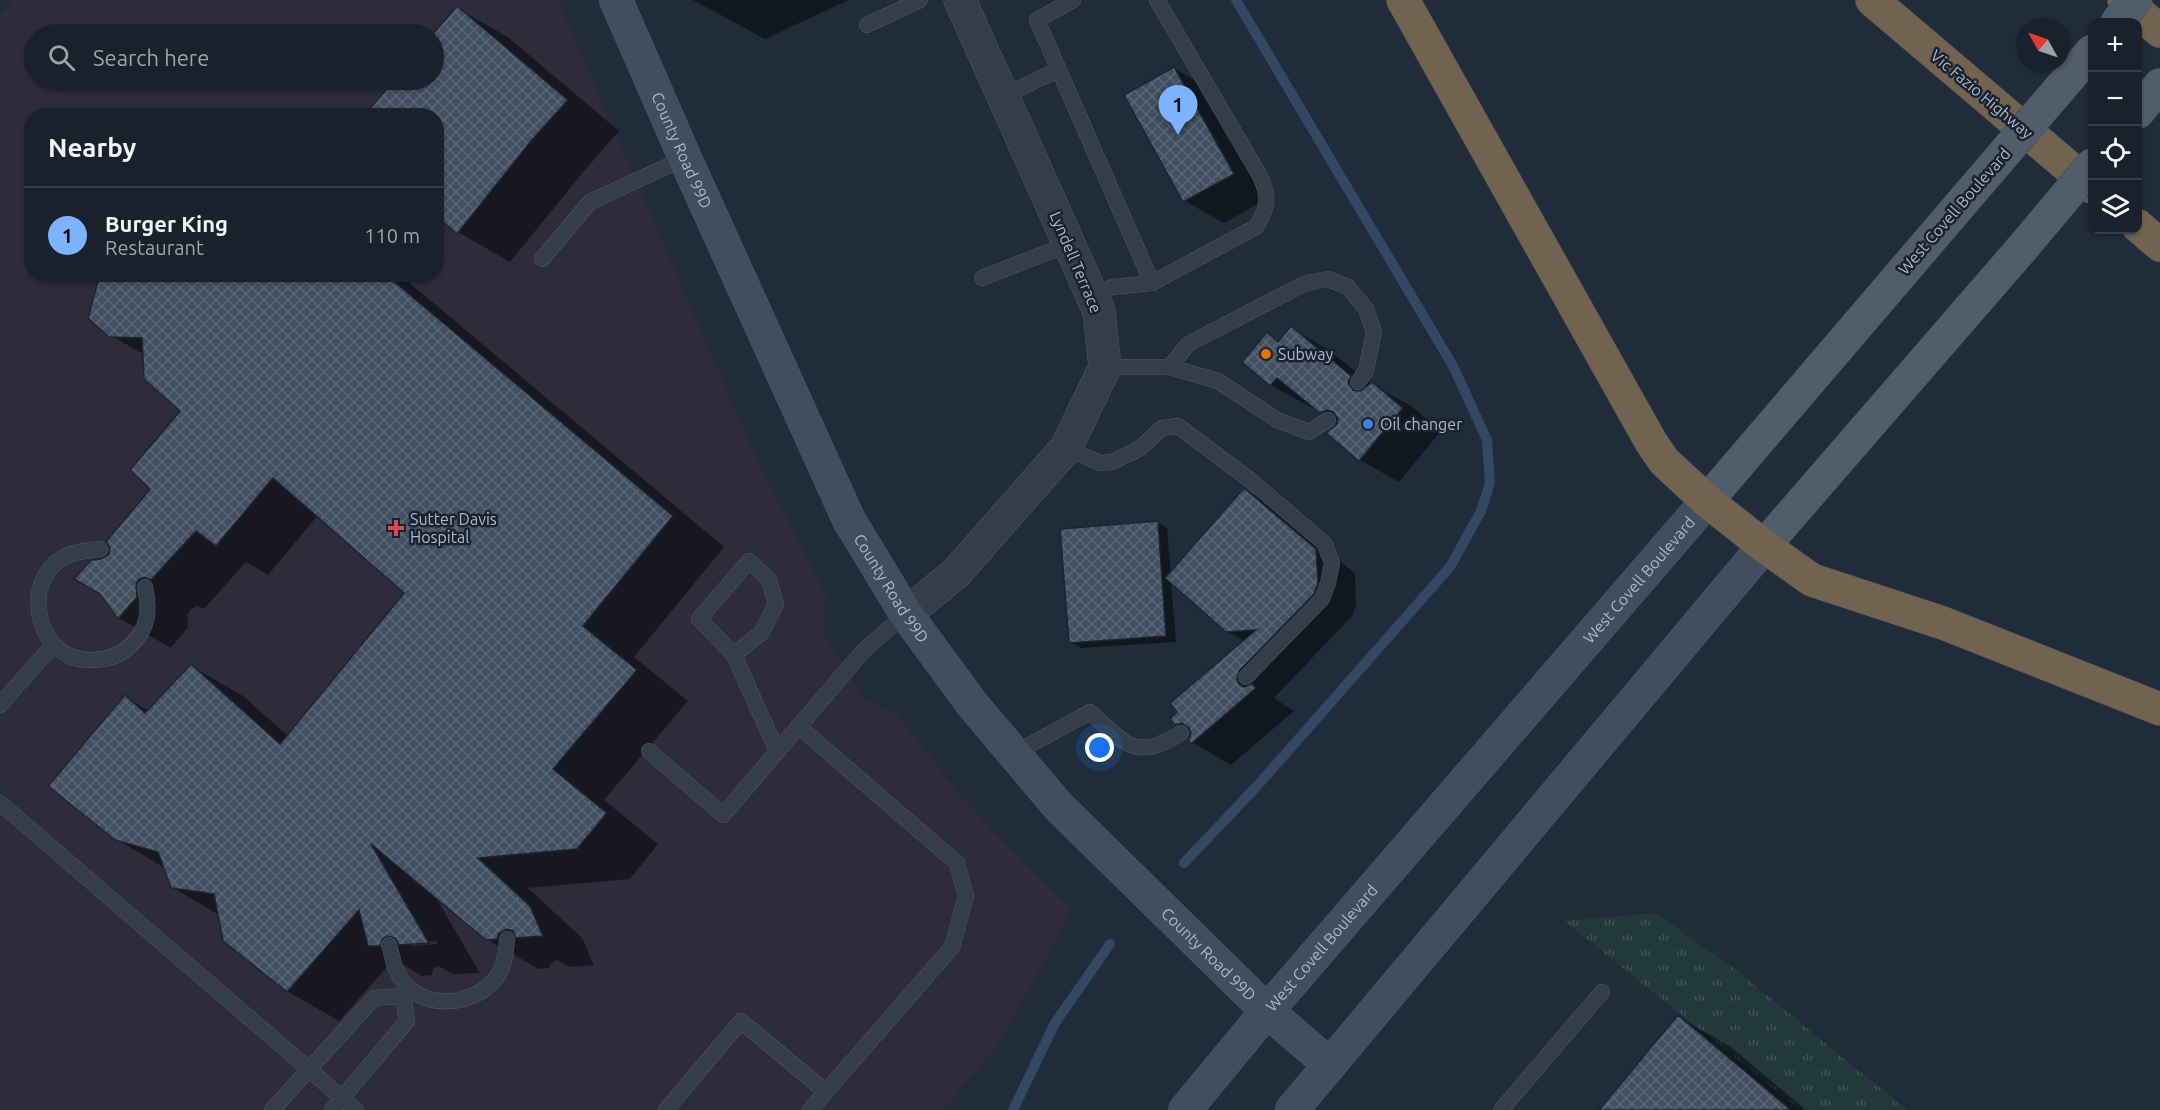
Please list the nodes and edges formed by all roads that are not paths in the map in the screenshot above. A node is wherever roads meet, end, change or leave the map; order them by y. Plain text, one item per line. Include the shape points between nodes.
1 (616, 0) edge
2 (920, 0) edge
3 (960, 0) edge
4 (1073, 0) edge
5 (1157, 0) edge
6 (1403, 0) edge
7 (1872, 0) edge
8 (2124, 0) edge
9 (2136, 0) edge
10 (2120, 18) edge
11 (867, 25) dead end
12 (2160, 31) edge
13 (2088, 56) edge
14 (1058, 70) junction
15 (2160, 85) edge
16 (1003, 96) junction
17 (2142, 107) edge
18 (685, 158) junction
19 (2088, 170) edge
20 (2088, 184) edge
21 (2142, 229) edge
22 (1069, 244) junction
23 (2160, 245) edge
24 (542, 259) dead end
25 (982, 278) dead end
26 (1152, 283) junction
27 (1092, 295) junction
28 (1170, 367) junction
29 (1105, 368) junction
30 (1358, 382) dead end
31 (1328, 420) dead end
32 (1066, 448) junction
33 (1707, 501) junction
34 (1764, 546) junction
35 (100, 549) dead end
36 (145, 587) dead end
37 (906, 614) junction
38 (53, 645) junction
39 (734, 655) junction
40 (1246, 677) dead end
41 (0, 705) edge
42 (2160, 708) edge
43 (798, 726) junction
44 (1181, 733) dead end
45 (649, 751) dead end
46 (777, 751) junction
47 (1013, 754) junction
48 (0, 803) edge
49 (507, 939) dead end
50 (389, 945) dead end
51 (407, 992) junction
52 (1602, 992) dead end
53 (1267, 1011) junction
54 (1330, 1065) junction
55 (309, 1068) junction
56 (826, 1092) junction
57 (337, 1104) edge
58 (272, 1110) edge
59 (356, 1110) edge
60 (666, 1110) edge
61 (810, 1110) edge
62 (1185, 1110) edge
63 (1292, 1110) edge
64 (1501, 1110) edge

1 - 18 main road, County Road 99D
2 - 11 lane
3 - 16 street, Lyndell Terrace
4 - 14 lane via 1037,20
5 - 26 lane via 1267,191 1266,210 1256,227
6 - 33 highway via 1651,442 1664,461
7 - 20 highway, Vic Fazio Highway
8 - 12 highway
9 - 10 main road, bridge
13 - 33 main road, West Covell Boulevard, bridge
14 - 16 lane
14 - 26 lane
15 - 17 main road
16 - 22 street, Lyndell Terrace
18 - 24 lane via 590,202
18 - 37 main road, County Road 99D via 849,520
19 - 34 main road, bridge
21 - 23 highway
22 - 25 lane
22 - 27 street, Lyndell Terrace
26 - 27 lane via 1113,287
27 - 29 street, Lyndell Terrace via 1099,311
28 - 29 lane
28 - 30 lane via 1188,344 1306,283 1328,279 1348,287 1366,309 1374,332 1366,371
28 - 31 lane via 1218,381 1277,420 1309,432
29 - 32 street
32 - 37 street via 956,573
32 - 40 lane via 1100,463 1112,462 1139,448 1162,428 1178,426 1251,480 1324,543 1332,563 1322,599
33 - 34 highway
33 - 53 main road, West Covell Boulevard
34 - 42 highway via 1812,580 1943,623
34 - 54 main road
35 - 38 lane via 66,556 52,566 43,581 38,615
36 - 38 lane via 149,605 146,624 122,652 105,660 87,661 69,656
37 - 43 lane via 865,649
37 - 47 main road, County Road 99D
38 - 41 lane
39 - 39 lane via 762,632 776,604 769,580 749,561 699,619
39 - 46 lane
43 - 46 lane
43 - 56 lane via 957,863 966,896 952,947
44 - 47 lane via 1161,745 1143,749 1128,744 1090,712
45 - 46 lane via 723,815
47 - 53 main road, County Road 99D via 1125,874
48 - 55 lane
49 - 51 lane via 506,959 497,977 483,991 446,1002
50 - 51 lane
51 - 55 lane via 374,998
51 - 57 lane via 407,1021
52 - 64 lane
53 - 54 main road, County Road 99D
53 - 62 main road, West Covell Boulevard
54 - 63 main road
55 - 57 lane
55 - 58 lane
56 - 60 lane via 741,1021
56 - 61 lane
57 - 59 lane

